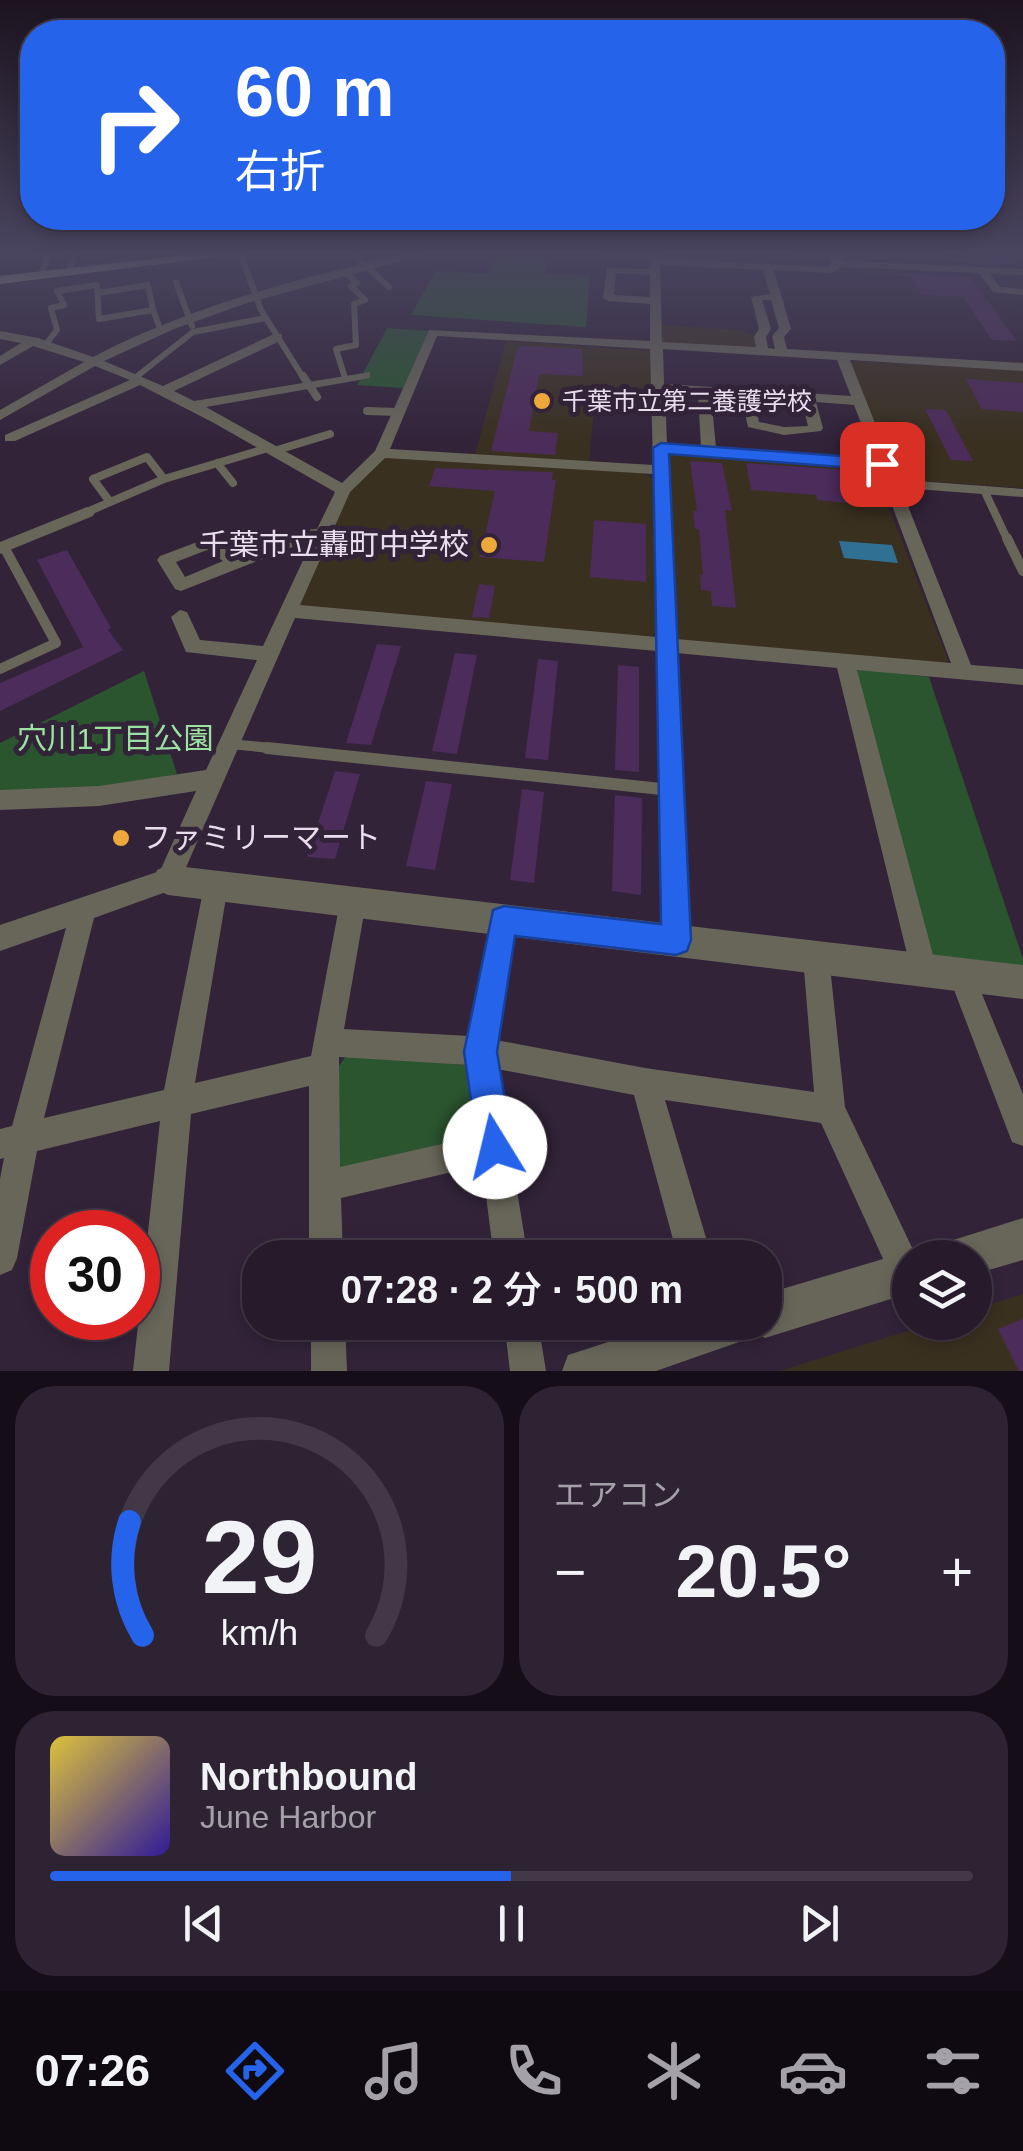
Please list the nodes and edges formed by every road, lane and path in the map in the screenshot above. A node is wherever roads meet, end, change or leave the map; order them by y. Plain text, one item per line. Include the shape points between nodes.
1 (53, 316) edge
2 (155, 316) edge
3 (188, 316) edge
4 (217, 316) edge
5 (355, 316) edge
6 (656, 316) edge
7 (761, 316) edge
8 (781, 316) edge
9 (266, 318) joint
10 (192, 326) junction
11 (161, 331) junction
12 (0, 335) edge
13 (278, 337) junction
14 (40, 343) junction
15 (657, 346) junction
16 (763, 352) junction
17 (782, 354) junction
18 (843, 358) junction
19 (99, 360) junction
20 (0, 361) edge
21 (1023, 367) edge
22 (365, 375) dead end
23 (345, 378) junction
24 (138, 379) junction
25 (659, 388) junction
26 (164, 391) junction
27 (313, 391) junction
28 (704, 391) junction
29 (747, 394) junction
30 (808, 398) junction
31 (859, 401) junction
32 (194, 405) junction
33 (367, 411) dead end
34 (398, 412) junction
35 (0, 416) edge
36 (330, 434) dead end
37 (10, 438) dead end
38 (661, 448) junction
39 (271, 450) junction
40 (381, 452) junction
41 (709, 452) junction
42 (217, 463) junction
43 (882, 464) junction
44 (662, 470) junction
45 (164, 480) junction
46 (233, 482) dead end
47 (890, 483) junction
48 (344, 490) junction
49 (984, 490) junction
50 (1023, 493) edge
51 (110, 502) junction
52 (87, 512) joint
53 (324, 534) junction
54 (2, 547) edge
55 (236, 562) dead end
56 (1023, 571) edge
57 (289, 612) junction
58 (180, 617) dead end
59 (667, 646) junction
60 (270, 654) junction
61 (846, 662) junction
62 (0, 669) edge
63 (964, 672) junction
64 (1023, 677) edge
65 (229, 744) junction
66 (214, 778) junction
67 (672, 790) junction
68 (0, 800) edge
69 (168, 880) junction
70 (216, 886) junction
71 (354, 902) junction
72 (84, 908) junction
73 (504, 920) junction
74 (0, 938) edge
75 (676, 940) junction
76 (816, 957) junction
77 (924, 970) junction
78 (961, 974) junction
79 (1023, 982) edge
80 (480, 1052) junction
81 (326, 1055) junction
82 (645, 1084) junction
83 (177, 1102) junction
84 (830, 1109) junction
85 (1023, 1131) edge
86 (12, 1141) edge
87 (495, 1147) junction
88 (324, 1186) junction
89 (1023, 1238) edge
90 (326, 1240) edge
91 (509, 1240) edge
92 (690, 1240) edge
93 (893, 1240) edge
94 (992, 1248) edge
95 (0, 1258) edge
96 (892, 1277) edge
97 (782, 1311) edge
98 (328, 1340) edge
99 (524, 1340) edge
100 (678, 1340) edge
101 (151, 1371) edge
102 (329, 1371) edge
103 (528, 1371) edge
104 (584, 1371) edge

1 - 14 lane via 57,330
2 - 11 lane
3 - 10 lane
4 - 10 street
5 - 23 lane via 356,346 336,349
6 - 15 street
7 - 16 street
8 - 17 street
9 - 10 lane
9 - 13 lane
10 - 11 street
10 - 24 lane
11 - 19 street
12 - 14 street
13 - 26 street
13 - 27 lane
14 - 19 street
14 - 20 street
15 - 16 street
15 - 25 street
15 - 34 street via 433,332
16 - 17 street
17 - 18 street
18 - 21 street
18 - 31 street
19 - 24 street
19 - 35 street
22 - 23 street
23 - 27 street
24 - 26 street
24 - 37 street
25 - 28 street
25 - 38 street
26 - 32 street
27 - 32 street
28 - 29 street
28 - 41 street
29 - 30 street
29 - 30 street via 753,424 808,431 816,428
30 - 31 street
31 - 43 street
32 - 39 street
33 - 34 lane
34 - 40 street
36 - 39 lane
38 - 41 street
38 - 44 street
39 - 42 lane
39 - 48 street
40 - 44 street
40 - 48 street
41 - 43 street
42 - 45 lane
42 - 46 lane
43 - 47 street
44 - 59 street
45 - 51 lane
45 - 51 lane via 147,457 93,480
47 - 49 lane
47 - 63 street
48 - 53 street
49 - 50 lane
49 - 56 lane
51 - 52 lane
52 - 54 street
53 - 55 street via 306,534
53 - 57 street
54 - 62 lane via 56,643
57 - 59 street
57 - 60 street
58 - 60 street via 194,647
59 - 61 street
59 - 67 street
60 - 65 street
61 - 63 street
61 - 77 street
63 - 64 street
65 - 66 street
65 - 67 lane
66 - 68 street via 99,796
66 - 69 street
67 - 75 street
69 - 70 street
69 - 72 street
70 - 71 street
70 - 83 street
71 - 73 street
71 - 81 street
72 - 74 street
72 - 86 street
73 - 75 street
73 - 80 street
75 - 76 street
76 - 77 street
76 - 84 street
77 - 78 street
78 - 79 street
78 - 85 street
80 - 81 street
80 - 82 street
80 - 87 street
81 - 83 street
81 - 88 street
82 - 84 street
82 - 92 street
83 - 86 street
83 - 101 street
84 - 93 street
86 - 95 street
87 - 88 street
87 - 91 street
88 - 90 street
89 - 94 street
96 - 97 street
98 - 102 street
99 - 103 street
100 - 104 street

